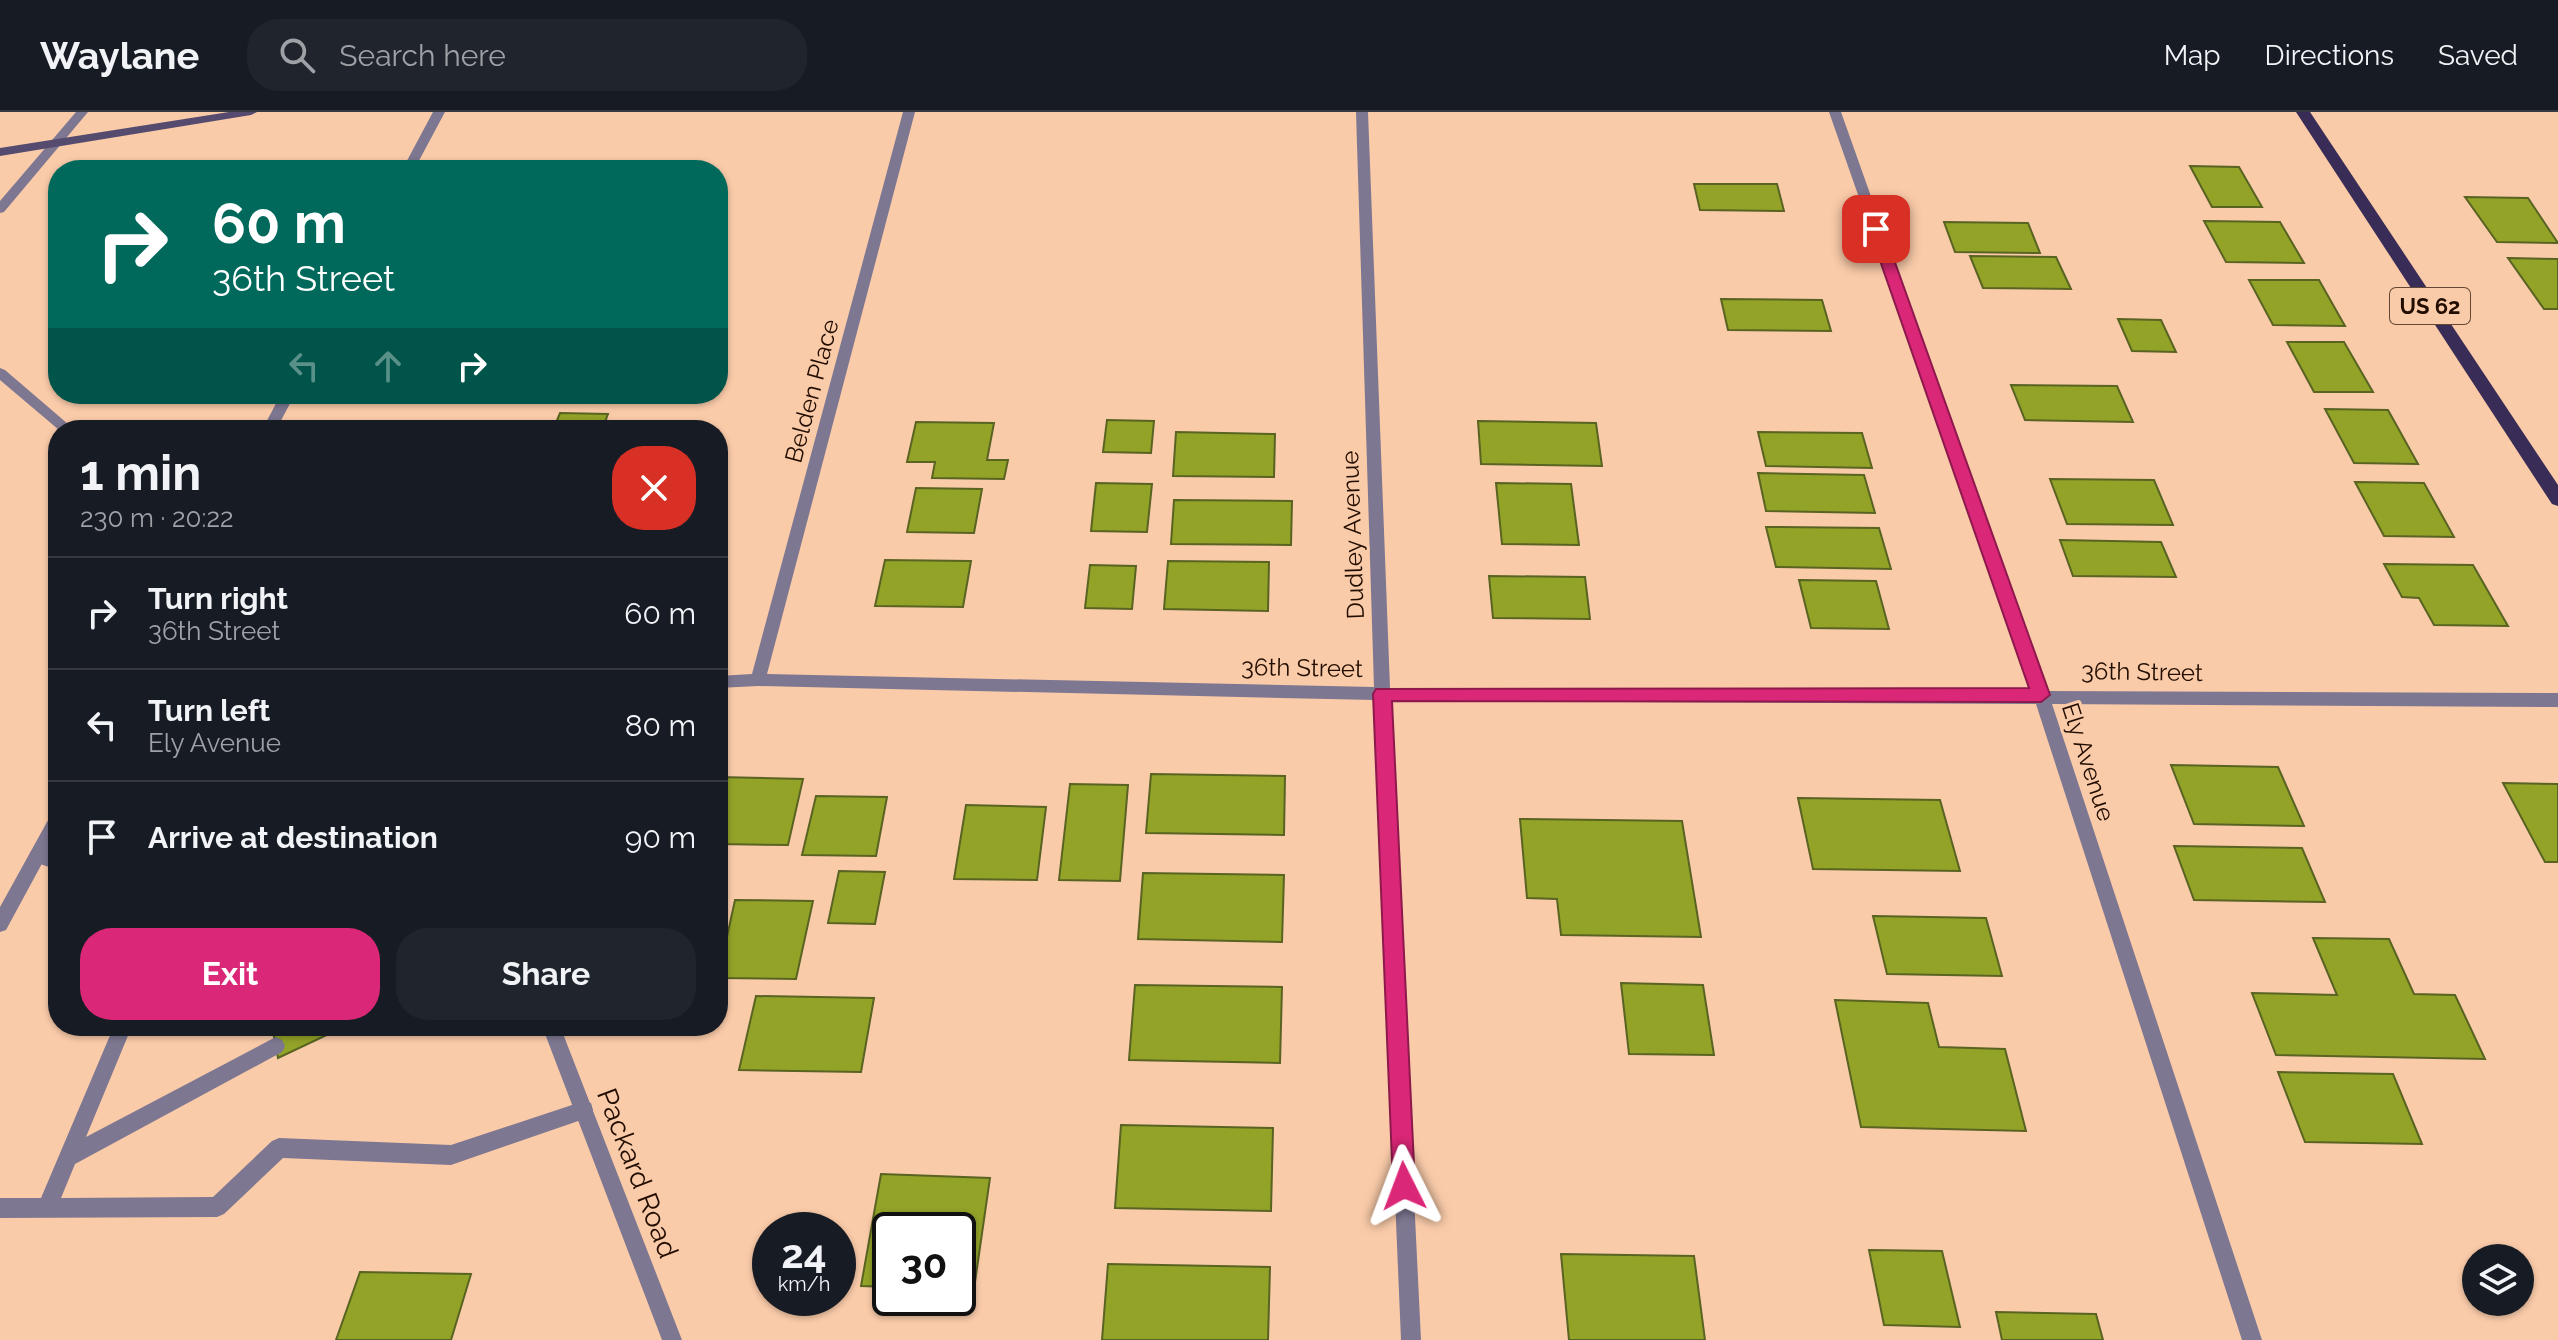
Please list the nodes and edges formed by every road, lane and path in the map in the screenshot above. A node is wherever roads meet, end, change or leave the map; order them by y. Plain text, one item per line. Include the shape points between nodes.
1 (82, 112) edge
2 (251, 112) edge
3 (439, 112) edge
4 (909, 112) edge
5 (1362, 112) edge
6 (1835, 112) edge
7 (2303, 112) edge
8 (55, 143) junction
9 (0, 152) edge
10 (413, 160) edge
11 (0, 209) edge
12 (0, 373) edge
13 (56, 420) edge
14 (2558, 499) edge
15 (758, 680) junction
16 (728, 682) edge
17 (1382, 694) junction
18 (2041, 695) junction
19 (2558, 700) edge
20 (48, 836) edge
21 (37, 856) junction
22 (48, 859) edge
23 (0, 924) edge
24 (119, 1036) edge
25 (555, 1036) edge
26 (276, 1046) dead end
27 (584, 1110) junction
28 (68, 1157) junction
29 (0, 1208) edge
30 (47, 1208) junction
31 (672, 1340) edge
32 (1411, 1340) edge
33 (2252, 1340) edge

1 - 8 street
2 - 8 main road
3 - 10 street
4 - 15 street, Belden Place
5 - 17 street, Dudley Avenue
6 - 18 street, Ely Avenue
7 - 14 main road, US 62
8 - 9 main road
8 - 11 street
12 - 13 street
15 - 16 street, 36th Street
15 - 17 street, 36th Street
17 - 18 street, 36th Street
17 - 32 street, Dudley Avenue
18 - 19 street, 36th Street
18 - 33 street, Ely Avenue
20 - 21 street
21 - 22 street
21 - 23 street
24 - 28 street
25 - 27 street, Packard Road
26 - 28 street
27 - 30 street via 451,1155 279,1148 217,1207
27 - 31 street, Packard Road
28 - 30 street
29 - 30 street

